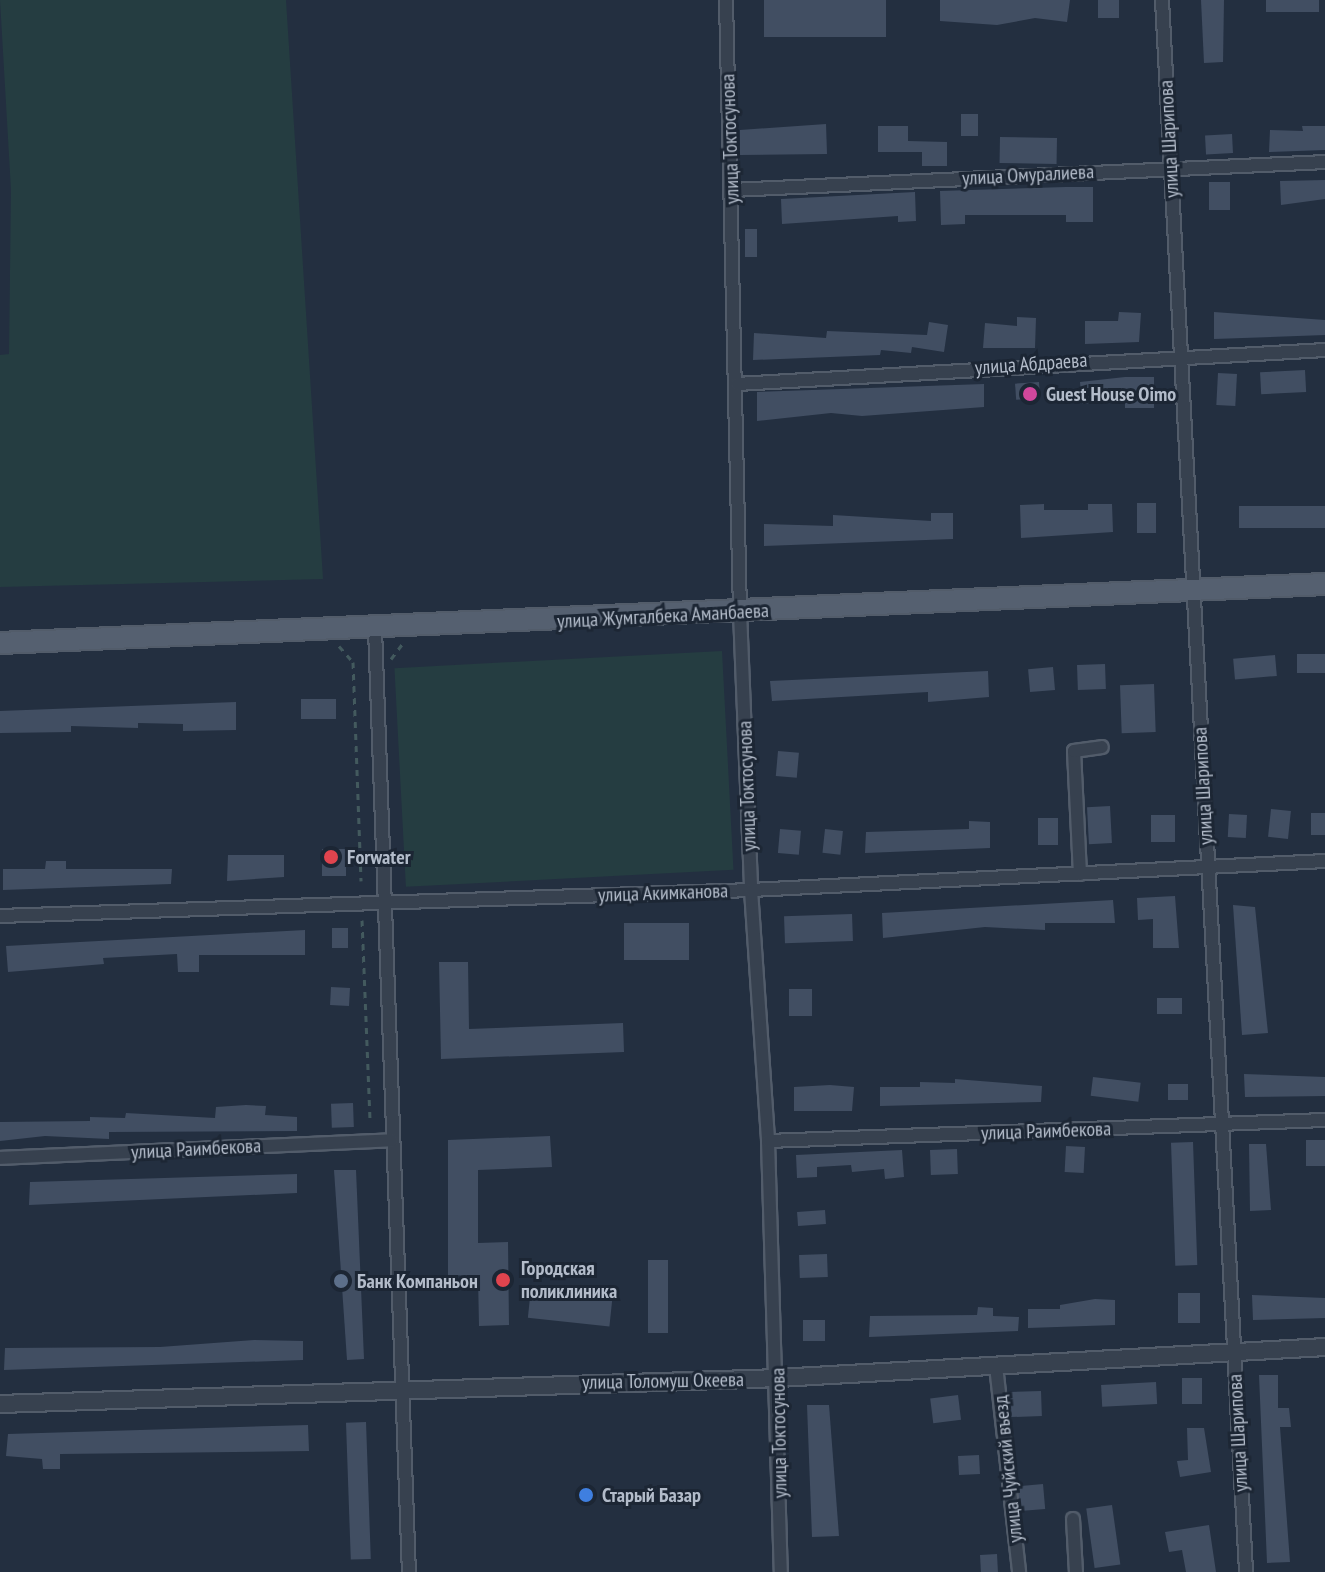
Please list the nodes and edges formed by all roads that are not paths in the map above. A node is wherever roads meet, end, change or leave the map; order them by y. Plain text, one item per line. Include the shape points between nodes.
1 (726, 0) edge
2 (1162, 0) edge
3 (1325, 162) edge
4 (1172, 168) junction
5 (732, 190) junction
6 (1325, 350) edge
7 (1179, 355) junction
8 (737, 384) junction
9 (1325, 584) edge
10 (1193, 590) junction
11 (740, 612) junction
12 (375, 629) junction
13 (0, 643) edge
14 (1102, 747) dead end
15 (1325, 861) edge
16 (1207, 866) junction
17 (1080, 874) junction
18 (751, 890) junction
19 (385, 903) junction
20 (0, 916) edge
21 (1325, 1120) edge
22 (1221, 1124) junction
23 (392, 1140) junction
24 (768, 1141) junction
25 (0, 1158) edge
26 (1325, 1347) edge
27 (1234, 1352) junction
28 (996, 1366) junction
29 (778, 1378) junction
30 (402, 1387) junction
31 (0, 1404) edge
32 (1073, 1519) dead end
33 (409, 1572) edge
34 (781, 1572) edge
35 (1019, 1572) edge
36 (1076, 1572) edge
37 (1246, 1572) edge

1 - 5 street, улица Токтосунова
2 - 4 street, улица Шарипова
3 - 4 street, улица Омуралиева
4 - 5 street, улица Омуралиева
4 - 7 street, улица Шарипова
5 - 8 street, улица Токтосунова
6 - 7 street, улица Абдраева
7 - 8 street, улица Абдраева
7 - 10 street, улица Шарипова
8 - 11 street, улица Токтосунова
9 - 10 main road, улица Жумгалбека Аманбаева
10 - 11 main road, улица Жумгалбека Аманбаева
10 - 16 street, улица Шарипова
11 - 12 main road, улица Жумгалбека Аманбаева
11 - 18 street, улица Токтосунова
12 - 13 main road, улица Жумгалбека Аманбаева
12 - 19 street
14 - 17 street via 1074,751
15 - 16 street, улица Акимканова
16 - 17 street, улица Акимканова
16 - 22 street, улица Шарипова
17 - 18 street, улица Акимканова
18 - 19 street, улица Акимканова
18 - 24 street, улица Токтосунова
19 - 20 street, улица Акимканова
19 - 23 street
21 - 22 street, улица Раимбекова
22 - 24 street, улица Раимбекова
22 - 27 street, улица Шарипова
23 - 25 street, улица Раимбекова
23 - 30 street
24 - 29 street, улица Токтосунова
26 - 27 street, улица Толомуш Океева
27 - 28 street, улица Толомуш Океева
27 - 37 street, улица Шарипова
28 - 29 street, улица Толомуш Океева
28 - 35 street, улица Чуйский въезд
29 - 30 street, улица Толомуш Океева
29 - 34 street, улица Токтосунова
30 - 31 street, улица Толомуш Океева
30 - 33 street
32 - 36 street

